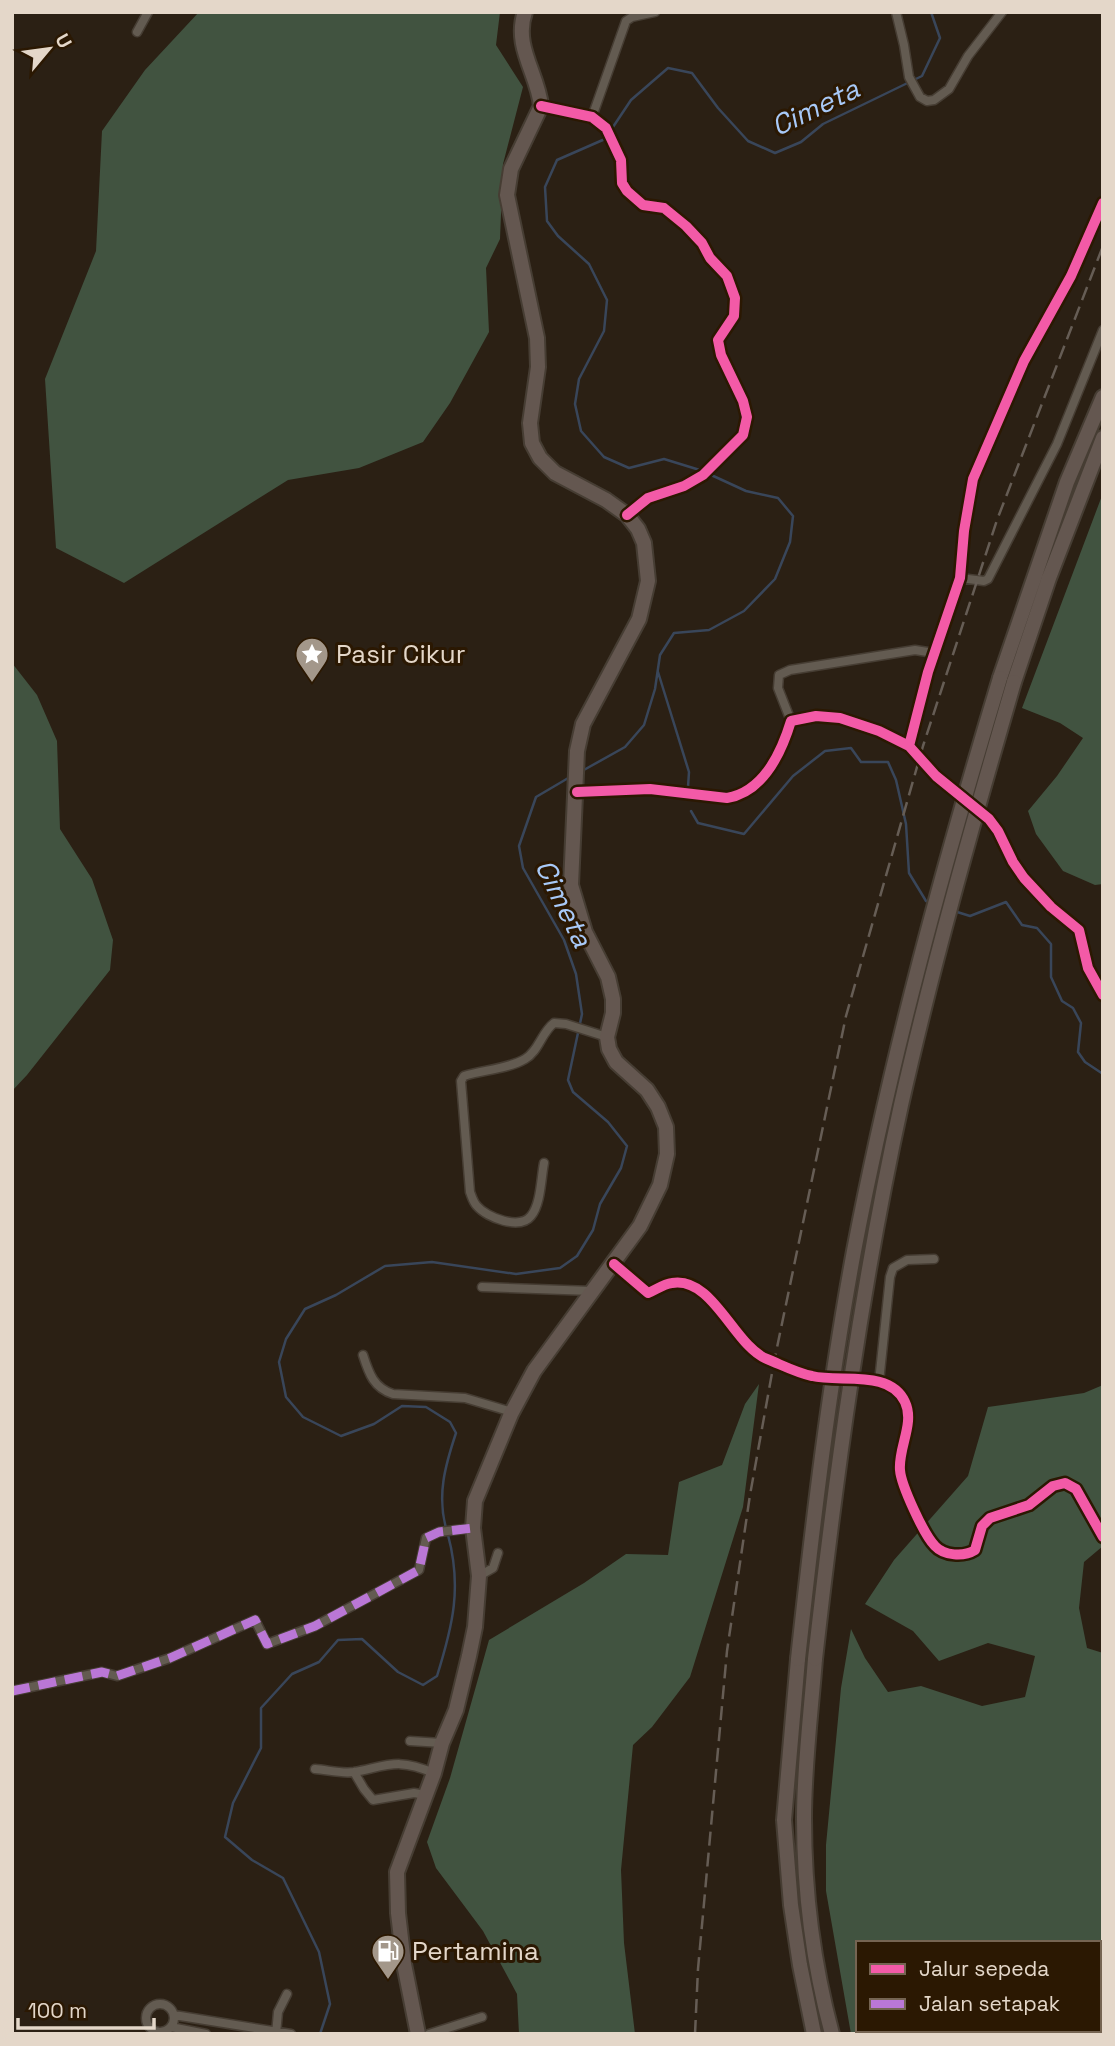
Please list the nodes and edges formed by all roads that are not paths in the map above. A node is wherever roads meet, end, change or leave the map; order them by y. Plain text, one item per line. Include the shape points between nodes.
1 (148, 12) edge
2 (525, 12) edge
3 (655, 12) edge
4 (896, 12) edge
5 (1002, 12) edge
6 (137, 32) dead end
7 (541, 106) junction
8 (592, 117) junction
9 (1103, 203) edge
10 (1103, 330) edge
11 (1103, 397) edge
12 (1103, 438) edge
13 (627, 515) junction
14 (960, 578) junction
15 (934, 653) junction
16 (1007, 680) junction
17 (791, 721) junction
18 (909, 746) junction
19 (577, 787) junction
20 (1103, 995) edge
21 (600, 1034) junction
22 (544, 1163) dead end
23 (934, 1259) dead end
24 (614, 1264) junction
25 (482, 1287) dead end
26 (592, 1291) junction
27 (363, 1355) dead end
28 (879, 1382) junction
29 (512, 1412) junction
30 (473, 1528) junction
31 (1103, 1537) edge
32 (498, 1553) dead end
33 (480, 1576) junction
34 (12, 1691) edge
35 (410, 1741) dead end
36 (442, 1743) junction
37 (315, 1769) dead end
38 (354, 1772) junction
39 (434, 1773) junction
40 (426, 1795) junction
41 (287, 1994) dead end
42 (174, 2015) junction
43 (482, 2017) dead end
44 (171, 2028) junction
45 (276, 2032) edge
46 (157, 2033) edge
47 (206, 2034) edge
48 (291, 2034) edge
49 (418, 2034) edge
50 (429, 2034) edge
51 (814, 2034) edge
52 (832, 2034) edge

1 - 6 street
2 - 7 highway via 521,36
3 - 8 street via 626,21
4 - 5 street via 909,76 927,101 949,89
7 - 8 street
7 - 13 highway via 511,169 507,195 537,338 532,443 555,473
8 - 13 street via 606,128 614,144 626,191 643,205 664,208 686,226 727,276 735,298 734,316 718,341 747,417 743,435 703,475 648,498
9 - 14 street via 1071,276 1024,361 973,479
10 - 14 street via 1057,444 988,579
11 - 16 highway via 1067,482
12 - 16 highway
13 - 19 highway via 644,543 645,600 583,724
14 - 15 street
15 - 17 street via 915,650 779,675 777,684
15 - 18 street
16 - 51 highway, bridge via 922,944 854,1252 826,1423 784,1820 791,1905
16 - 52 highway, bridge via 902,1105 846,1406 815,1658 805,1792 807,1897
17 - 18 street via 840,718
17 - 19 street via 770,767 749,790 727,798
18 - 20 street via 936,776 989,819 1024,878 1079,930 1088,968
19 - 21 highway via 571,885 613,999 613,1013
21 - 22 street via 554,1023 526,1058 464,1076 460,1087 475,1205 514,1223 527,1220 536,1209
21 - 24 highway via 616,1062 647,1090 667,1135 660,1185
23 - 28 street via 907,1260 893,1268
24 - 26 highway
24 - 28 street via 648,1293 665,1284 689,1283 760,1356 812,1376
25 - 26 street
26 - 29 highway via 534,1371
27 - 29 street via 373,1380 384,1391 465,1398
28 - 31 street via 893,1387 906,1403 900,1473 919,1522 936,1547 968,1554 975,1550 982,1526 990,1518 1029,1505 1053,1486 1065,1483 1076,1489
29 - 30 highway via 475,1501
30 - 33 highway
30 - 34 street via 426,1538 419,1570 306,1631 267,1644 255,1620 117,1676 102,1672
32 - 33 street via 493,1568
33 - 36 highway via 469,1656 456,1710
35 - 36 street
36 - 39 highway
37 - 38 street
38 - 39 street via 407,1763
38 - 40 street via 374,1800
39 - 40 highway
40 - 49 highway via 396,1886 404,1964
41 - 45 street via 278,2012
42 - 44 street
42 - 45 street
42 - 46 street via 165,2005 152,2006 145,2018
43 - 50 street
44 - 46 street
44 - 47 street
45 - 48 street

